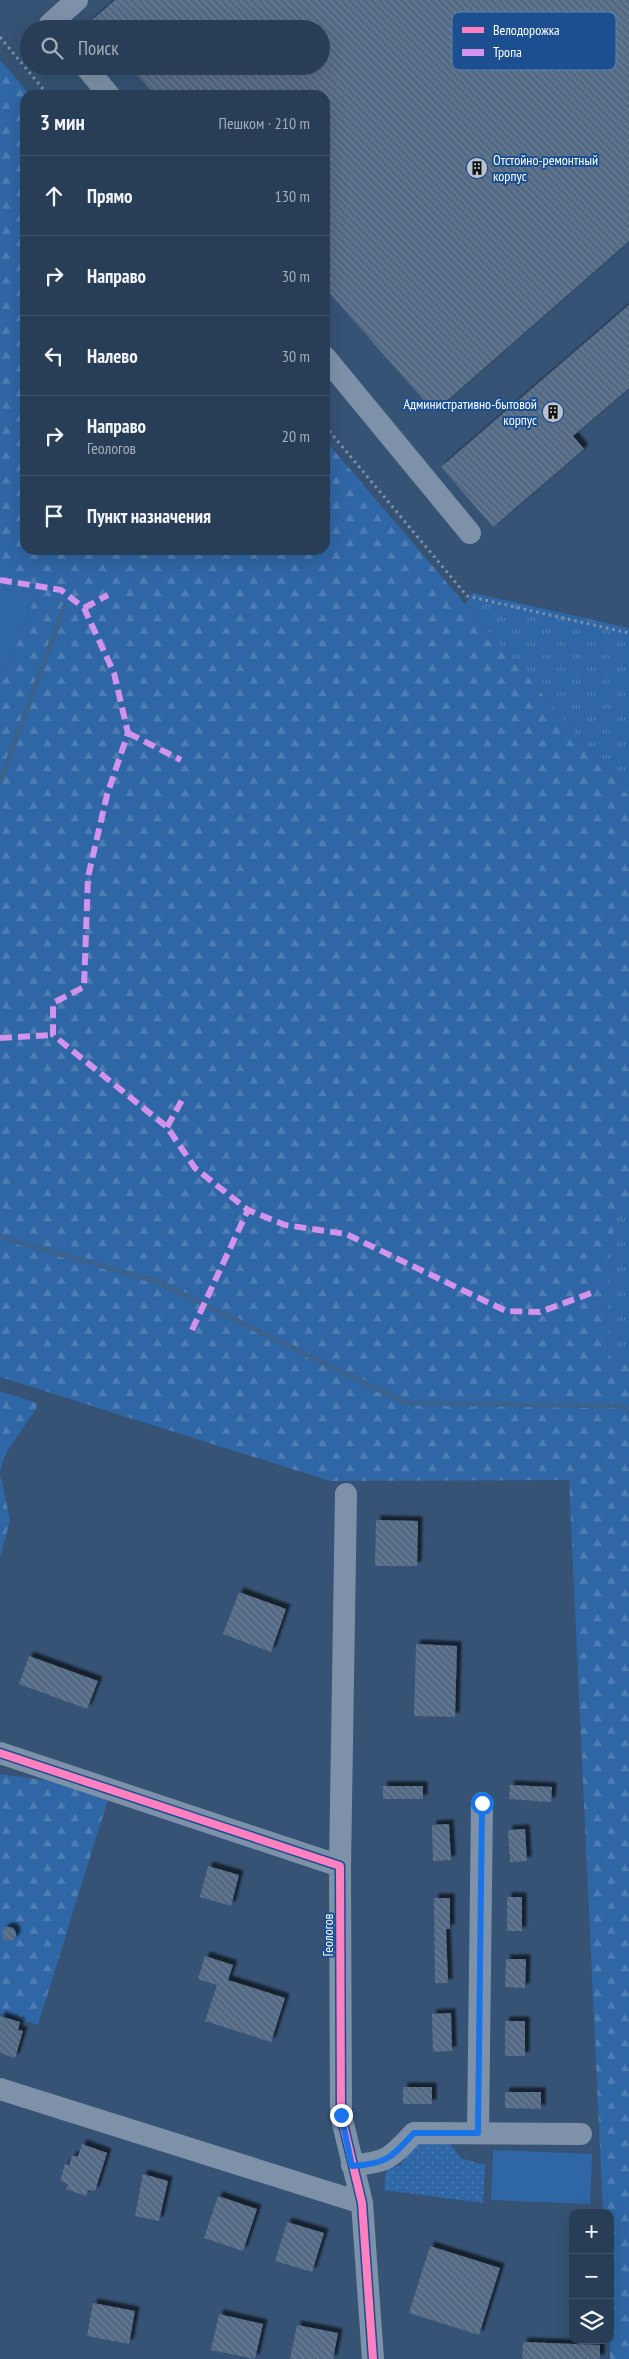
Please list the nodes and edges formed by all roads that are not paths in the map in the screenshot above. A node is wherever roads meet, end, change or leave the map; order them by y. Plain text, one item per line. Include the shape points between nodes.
1 (77, 0) edge
2 (54, 20) edge
3 (93, 75) edge
4 (105, 90) edge
5 (330, 363) edge
6 (470, 533) dead end
7 (346, 1494) dead end
8 (0, 1753) edge
9 (482, 1803) dead end
10 (340, 1866) junction
11 (0, 2089) edge
12 (478, 2133) junction
13 (581, 2134) dead end
14 (352, 2166) junction
15 (362, 2203) junction
16 (373, 2359) edge

1 - 2 street
3 - 4 street
5 - 6 street
7 - 10 street, Геологов
8 - 10 street
9 - 12 street
10 - 14 street, Геологов via 341,2115
11 - 15 street
12 - 13 street
12 - 14 street via 414,2133 390,2158
14 - 15 street, Геологов
15 - 16 street, Геологов

